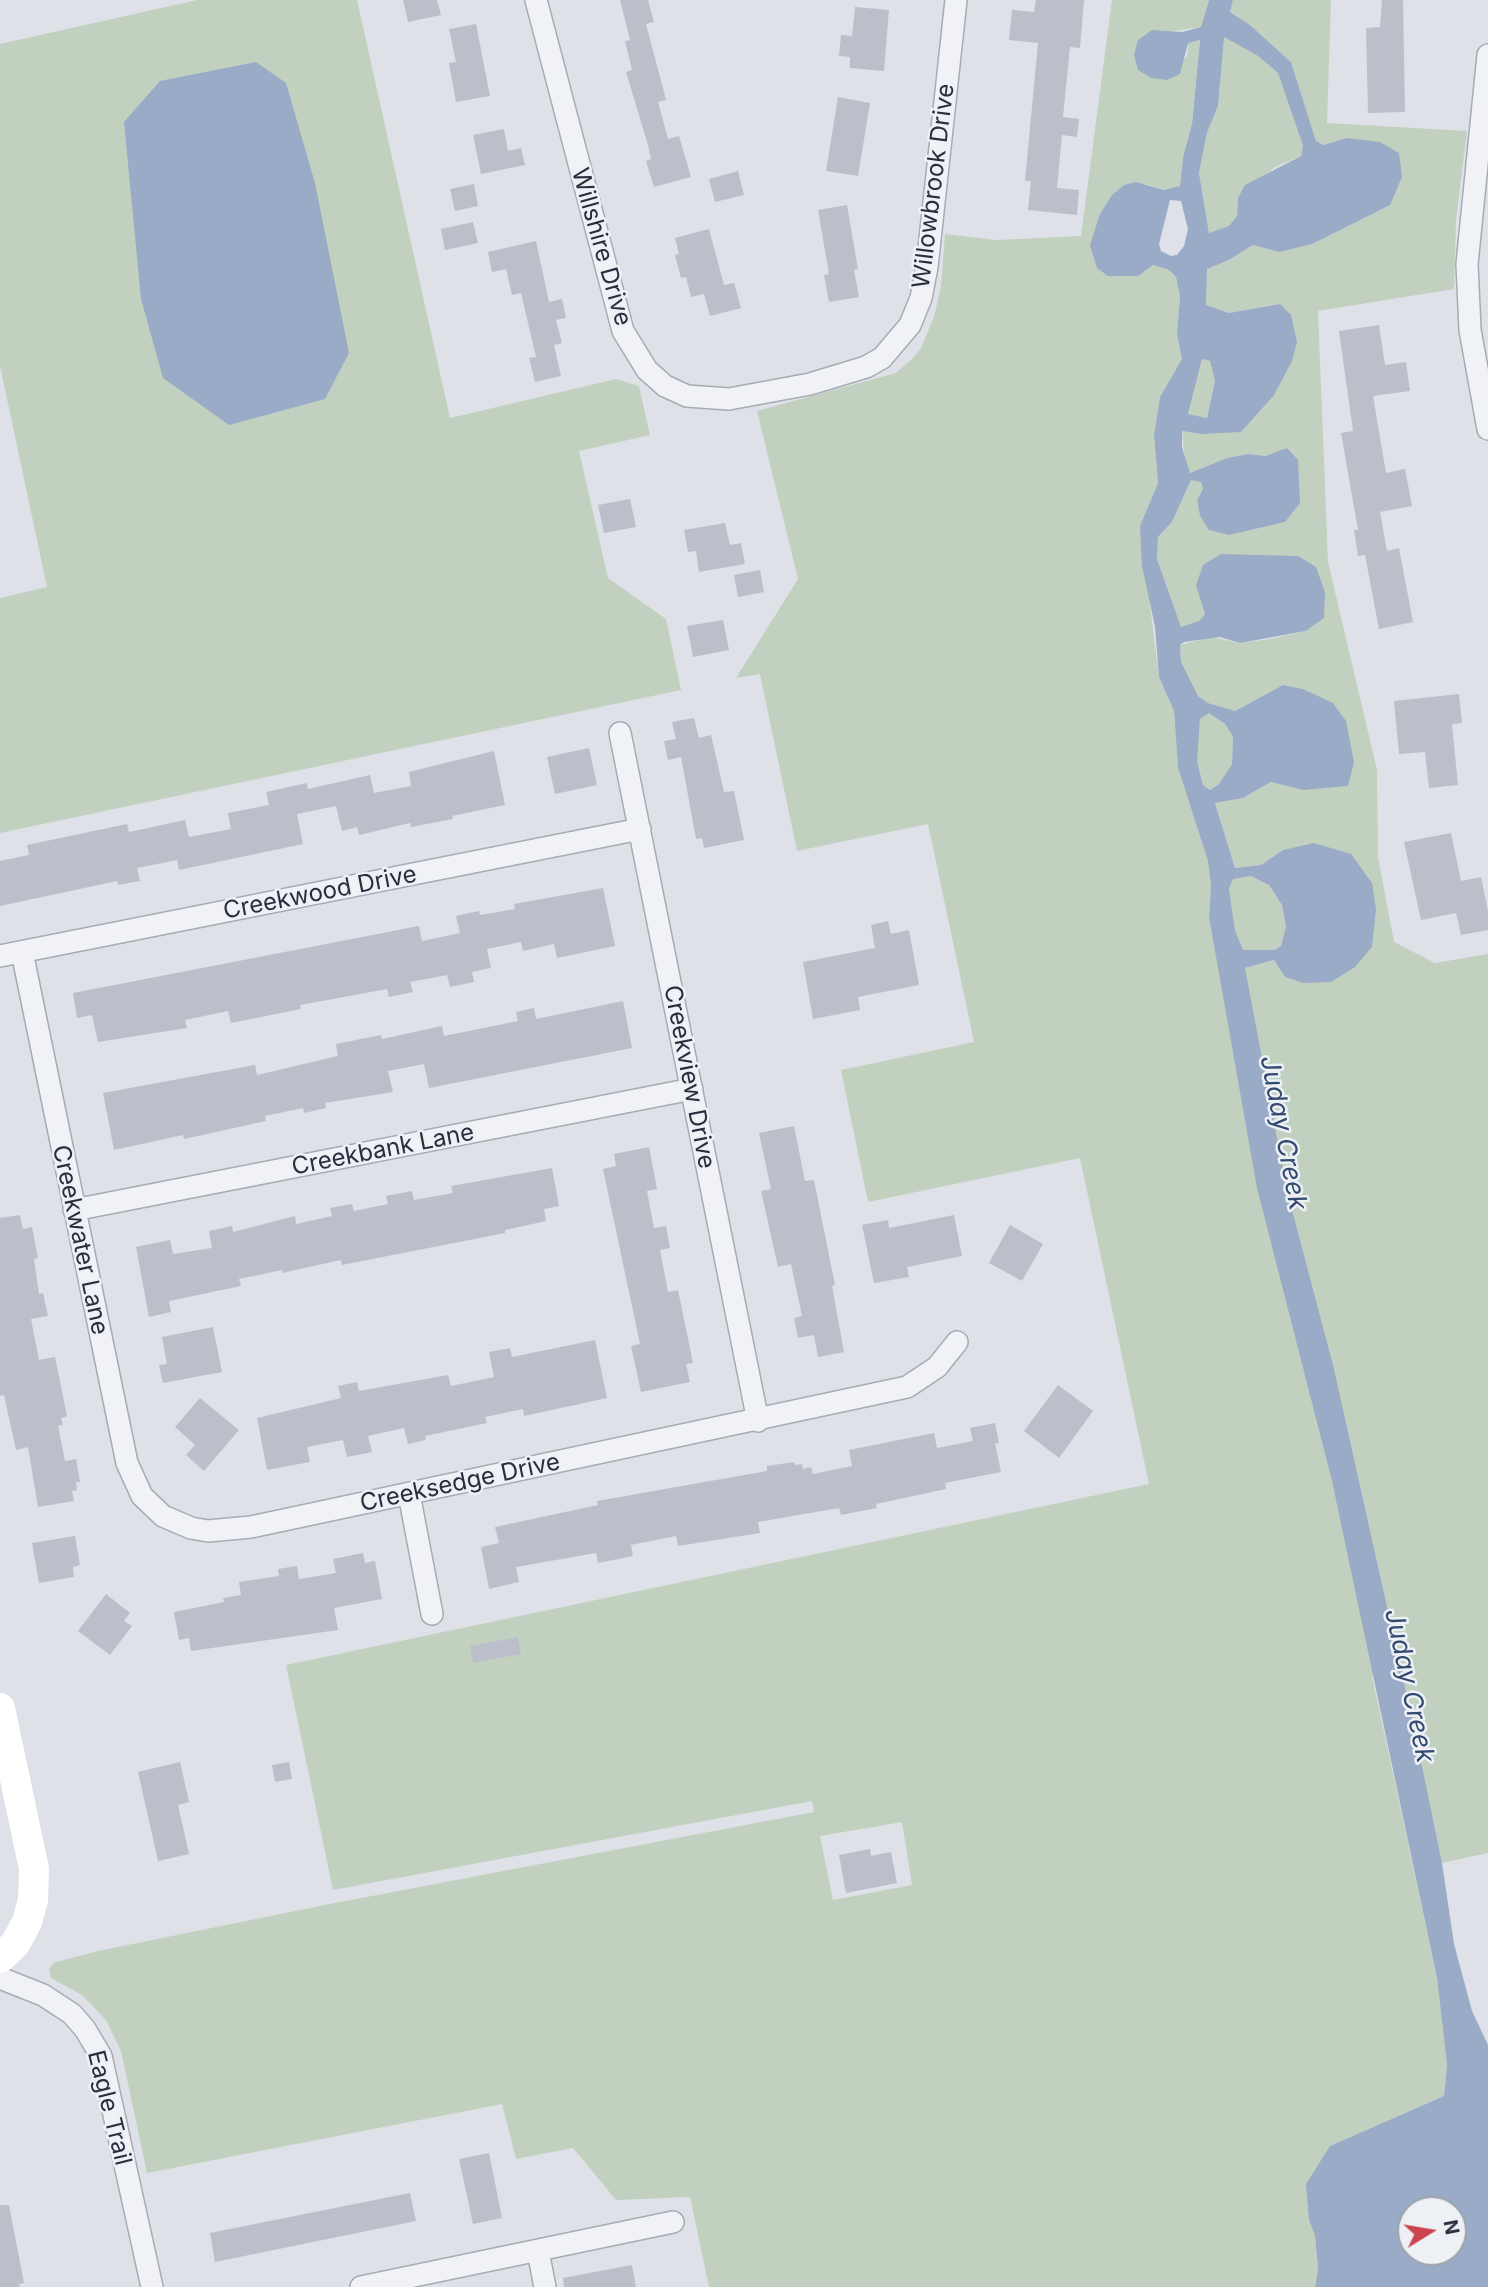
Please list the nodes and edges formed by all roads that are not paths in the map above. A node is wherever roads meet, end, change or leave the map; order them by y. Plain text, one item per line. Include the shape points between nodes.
1 (536, 0) edge
2 (956, 0) edge
3 (1488, 55) edge
4 (760, 395) joint
5 (1488, 429) edge
6 (620, 733) dead end
7 (640, 829) junction
8 (22, 952) junction
9 (0, 956) edge
10 (692, 1089) junction
11 (74, 1210) junction
12 (957, 1342) dead end
13 (758, 1420) junction
14 (409, 1494) junction
15 (157, 1523) joint
16 (432, 1614) dead end
17 (0, 1708) edge
18 (0, 1958) edge
19 (0, 1978) edge
20 (673, 2222) dead end
21 (538, 2251) junction
22 (152, 2287) edge
23 (361, 2287) edge
24 (545, 2287) edge

1 - 4 street, Willshire Drive via 624,331 634,352 660,382 687,396 729,400
2 - 4 street, Willowbrook Drive via 927,267 910,325 882,358 866,367
3 - 5 street via 1469,223 1467,297
6 - 7 street, Creekview Drive
7 - 8 street, Creekwood Drive
7 - 10 street, Creekview Drive
8 - 9 street, Creekwood Drive
8 - 11 street, Creekwater Lane
10 - 11 street, Creekbank Lane
10 - 13 street, Creekview Drive
11 - 15 street, Creekwater Lane via 127,1463
12 - 13 street, Creeksedge Drive via 937,1367 907,1387
13 - 14 street, Creeksedge Drive
14 - 15 street, Creeksedge Drive via 229,1530
14 - 16 street
17 - 18 street via 34,1868 27,1922 15,1944
19 - 22 street, Eagle Trail via 43,1995 72,2014 97,2049
20 - 21 street
21 - 23 street
21 - 24 street

